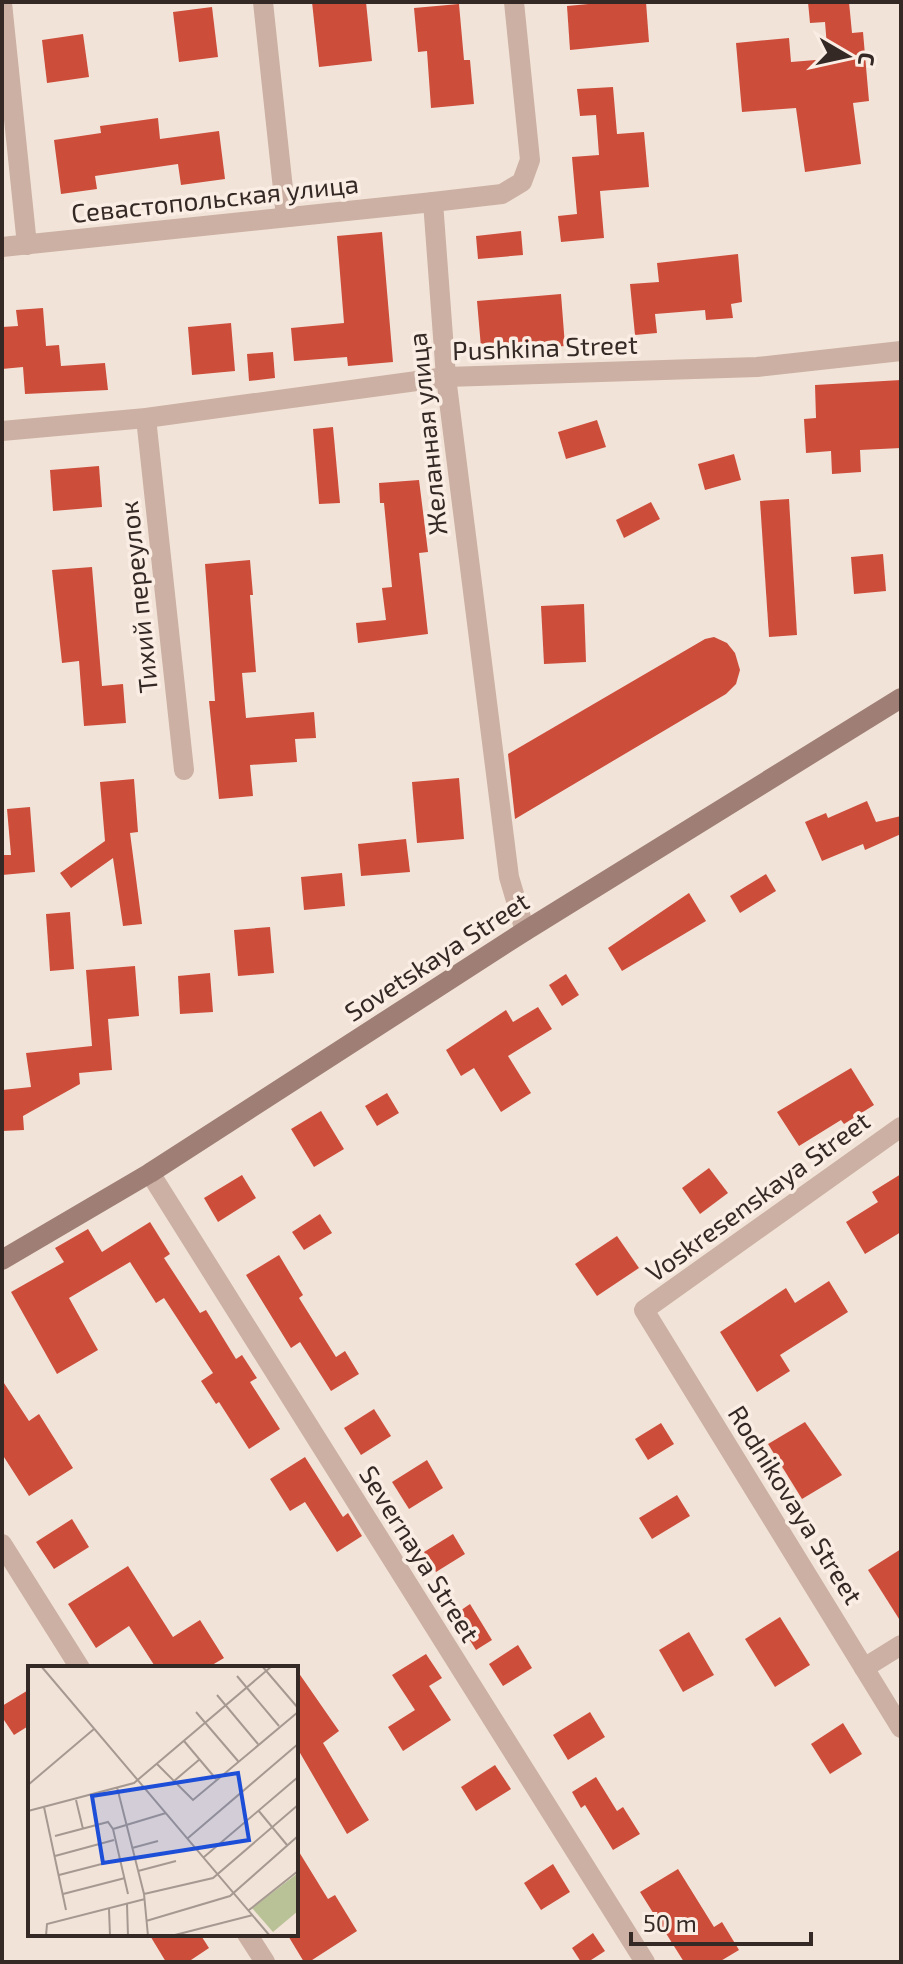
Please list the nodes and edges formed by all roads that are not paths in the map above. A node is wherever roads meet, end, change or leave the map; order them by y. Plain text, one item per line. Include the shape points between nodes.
1 (263, 2) edge
2 (514, 2) edge
3 (2, 3) edge
4 (433, 202) junction
5 (286, 217) junction
6 (27, 245) junction
7 (2, 247) edge
8 (901, 351) edge
9 (446, 377) junction
10 (146, 418) junction
11 (2, 431) edge
12 (901, 698) edge
13 (184, 770) dead end
14 (525, 931) junction
15 (901, 1127) edge
16 (150, 1173) junction
17 (2, 1260) edge
18 (644, 1310) joint
19 (2, 1544) edge
20 (901, 1645) edge
21 (79, 1666) edge
22 (864, 1668) junction
23 (901, 1728) edge
24 (248, 1936) edge
25 (265, 1962) edge
26 (645, 1962) edge

1 - 5 street
2 - 4 street via 530,160 522,182 502,194
3 - 6 street
4 - 5 street, Севастопольская улица
4 - 9 street, Желанная улица
5 - 6 street, Севастопольская улица
6 - 7 street, Севастопольская улица
8 - 9 street, Pushkina Street via 757,367
9 - 10 street, Pushkina Street
9 - 14 street, Желанная улица via 509,877
10 - 11 street, Pushkina Street
10 - 13 street, Тихий переулок
12 - 14 main road, Sovetskaya Street
14 - 16 main road, Sovetskaya Street
15 - 18 street, Voskresenskaya Street
16 - 17 main road, Sovetskaya Street
16 - 26 street, Severnaya Street
18 - 22 street, Rodnikovaya Street
19 - 21 street
20 - 22 street
22 - 23 street, Rodnikovaya Street
24 - 25 street

